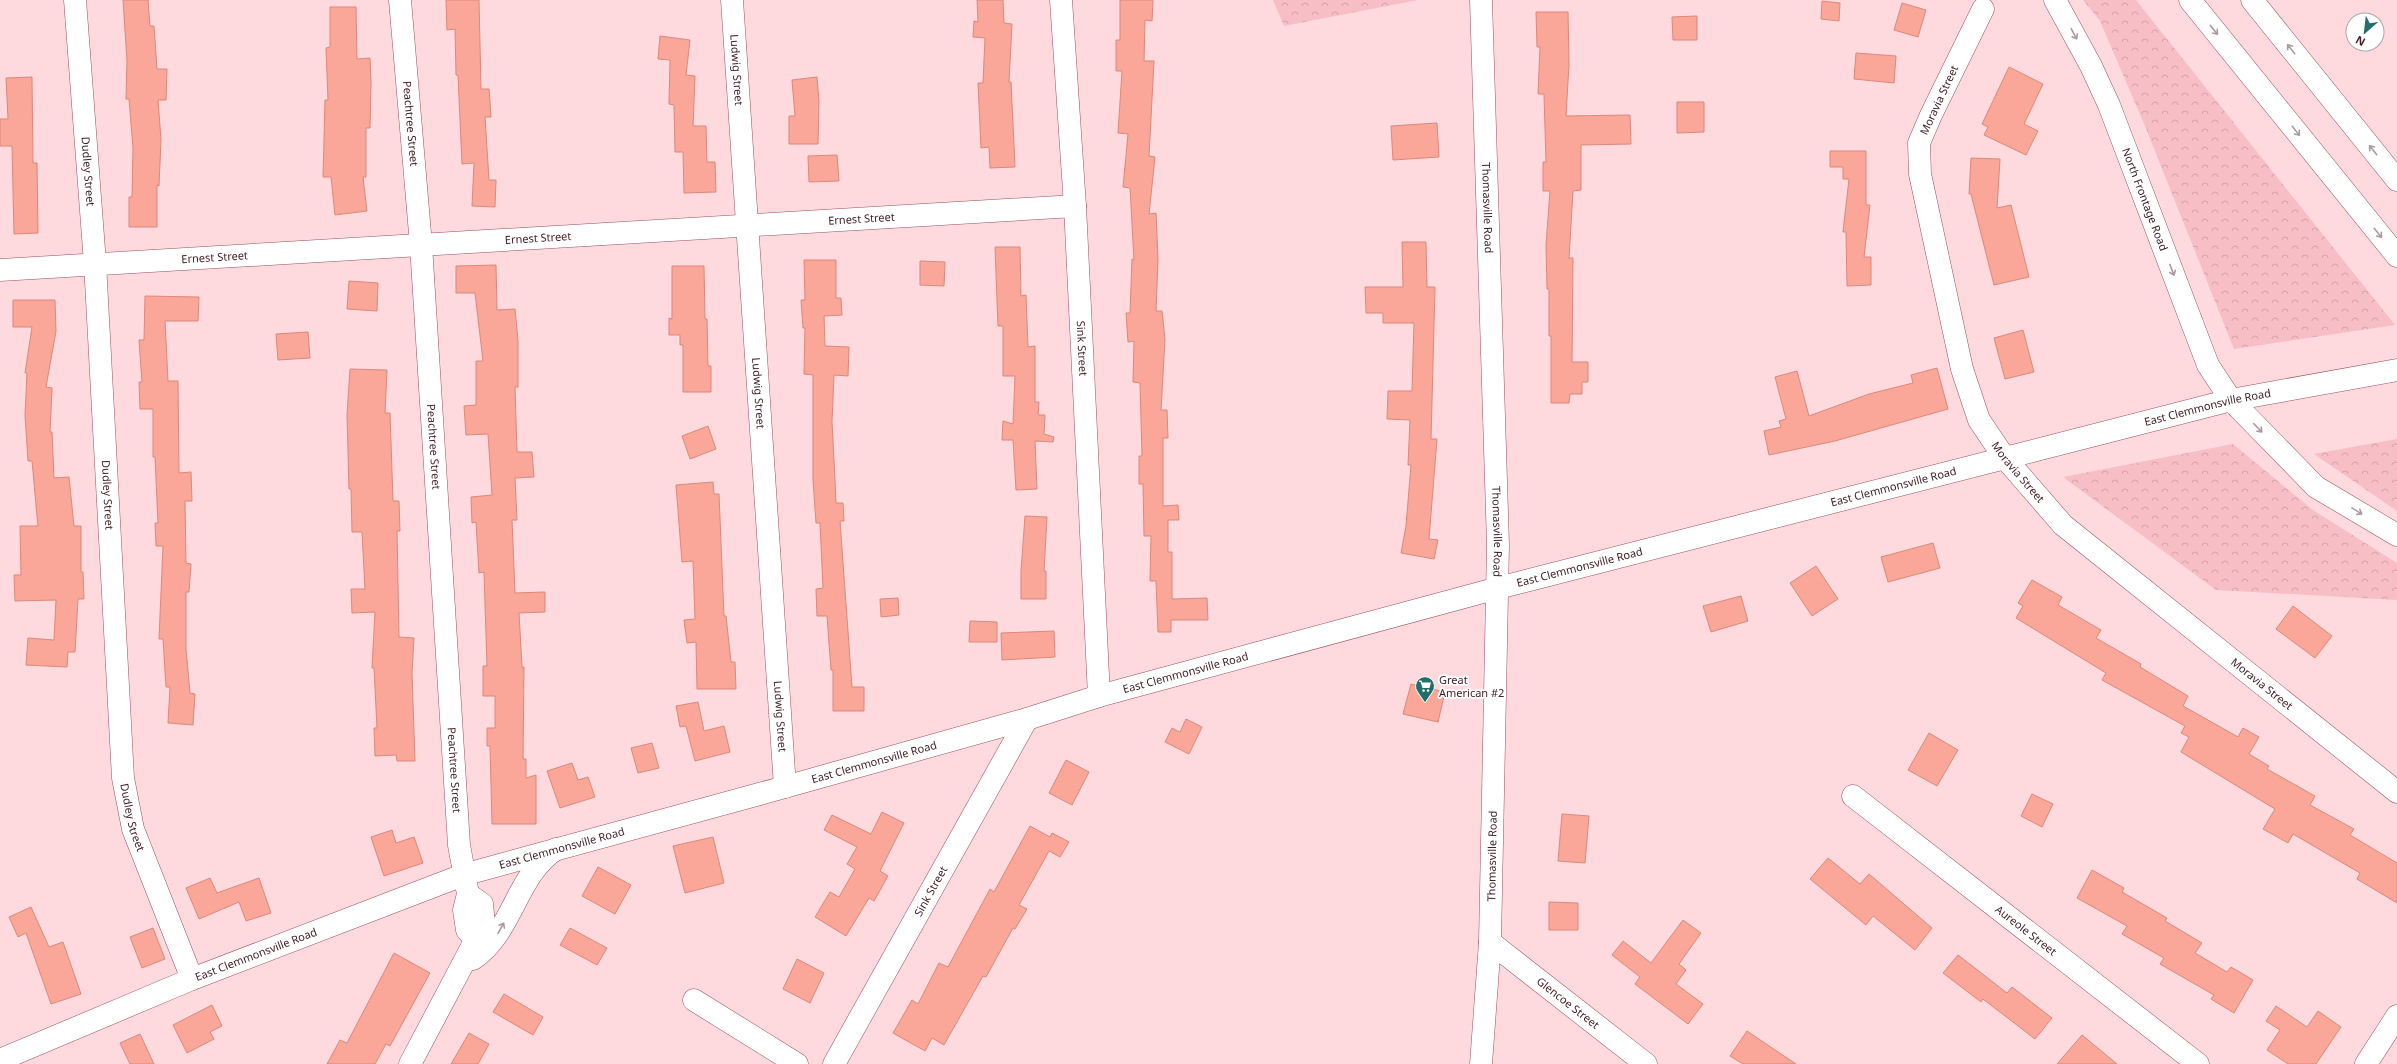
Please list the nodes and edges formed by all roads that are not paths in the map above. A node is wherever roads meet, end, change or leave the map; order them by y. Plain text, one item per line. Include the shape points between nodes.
1 (75, 0) edge
2 (400, 0) edge
3 (732, 0) edge
4 (1061, 0) edge
5 (1481, 0) edge
6 (2055, 0) edge
7 (2190, 0) edge
8 (2252, 0) edge
9 (1983, 9) dead end
10 (2397, 180) edge
11 (1075, 206) junction
12 (748, 224) junction
13 (421, 245) junction
14 (2397, 256) edge
15 (95, 263) junction
16 (0, 270) edge
17 (2397, 370) edge
18 (2231, 400) junction
19 (2004, 458) junction
20 (2397, 536) edge
21 (1498, 588) junction
22 (1099, 696) junction
23 (1027, 719) junction
24 (785, 787) junction
25 (2397, 792) edge
26 (1853, 796) dead end
27 (556, 849) junction
28 (465, 884) junction
29 (1490, 942) junction
30 (464, 965) junction
31 (192, 979) junction
32 (694, 1000) dead end
33 (2397, 1016) edge
34 (20, 1057) edge
35 (0, 1060) edge
36 (410, 1064) edge
37 (797, 1064) edge
38 (834, 1064) edge
39 (1481, 1064) edge
40 (1646, 1064) edge
41 (2198, 1064) edge
42 (2366, 1064) edge

1 - 15 main road, Dudley Street
2 - 13 main road, Peachtree Street
3 - 12 main road, Ludwig Street
4 - 11 main road, Sink Street
5 - 21 main road, Thomasville Road
6 -> 18 main road, North Frontage Road via 2109,105 2208,365
7 -> 14 main road
10 -> 8 main road
9 - 19 main road, Moravia Street via 1919,143 1920,174 1962,369 1979,420
11 - 12 main road, Ernest Street
11 - 22 main road, Sink Street
12 - 13 main road, Ernest Street
12 - 24 main road, Ludwig Street
13 - 15 main road, Ernest Street
13 - 28 main road, Peachtree Street via 451,726
15 - 16 main road, Ernest Street
15 - 31 main road, Dudley Street via 123,778 133,829
17 - 18 main road, East Clemmonsville Road
18 - 19 main road, East Clemmonsville Road
18 -> 20 main road, North Frontage Road via 2316,487
19 - 21 main road, East Clemmonsville Road
19 - 25 main road, Moravia Street via 2063,525
21 - 22 main road, East Clemmonsville Road
21 - 29 main road, Thomasville Road
22 - 23 main road, East Clemmonsville Road
23 - 24 main road, East Clemmonsville Road
23 - 38 main road, Sink Street
24 - 27 main road, East Clemmonsville Road
26 - 41 main road, Aureole Street
27 - 28 main road, East Clemmonsville Road
30 -> 27 main road via 482,952 497,935 536,866
28 - 30 main road via 482,904 484,924
28 - 31 main road, East Clemmonsville Road
29 - 39 main road, Thomasville Road
29 - 40 main road, Glencoe Street
30 - 36 main road
31 - 34 main road, East Clemmonsville Road
32 - 37 main road
33 - 42 main road
34 - 35 main road, East Clemmonsville Road

